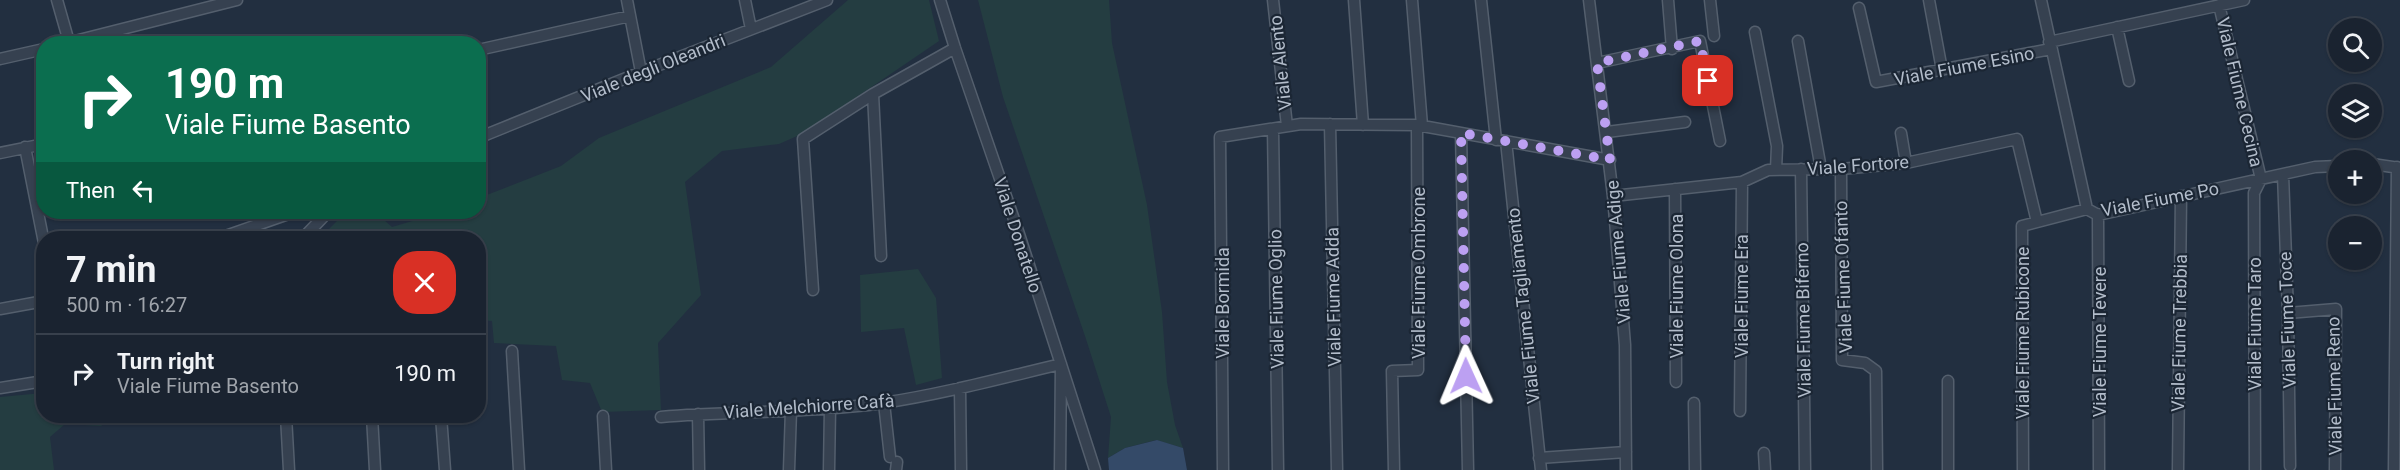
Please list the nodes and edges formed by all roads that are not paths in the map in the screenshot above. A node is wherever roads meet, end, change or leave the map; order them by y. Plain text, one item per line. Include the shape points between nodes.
1 (57, 0) edge
2 (237, 0) edge
3 (627, 0) edge
4 (745, 0) edge
5 (827, 0) edge
6 (940, 0) edge
7 (1273, 0) edge
8 (1354, 0) edge
9 (1412, 0) edge
10 (1481, 0) edge
11 (1588, 0) edge
12 (1668, 0) edge
13 (1710, 0) edge
14 (1929, 0) edge
15 (2041, 0) edge
16 (2244, 0) edge
17 (206, 4) edge
18 (2219, 5) junction
19 (1860, 8) dead end
20 (630, 16) junction
21 (2117, 27) junction
22 (752, 29) junction
23 (1755, 32) dead end
24 (66, 36) edge
25 (93, 36) edge
26 (1714, 36) dead end
27 (1798, 41) dead end
28 (2050, 45) junction
29 (486, 48) edge
30 (955, 48) junction
31 (1672, 48) junction
32 (36, 50) edge
33 (0, 60) edge
34 (1597, 63) junction
35 (1942, 70) junction
36 (641, 72) junction
37 (2129, 81) dead end
38 (873, 94) junction
39 (1685, 122) dead end
40 (1330, 124) junction
41 (1363, 125) junction
42 (1287, 126) junction
43 (1420, 126) junction
44 (1273, 129) junction
45 (1606, 132) junction
46 (1461, 133) junction
47 (1901, 133) dead end
48 (486, 135) edge
49 (1501, 140) junction
50 (1720, 141) dead end
51 (36, 145) edge
52 (25, 147) junction
53 (0, 153) edge
54 (1610, 160) junction
55 (1906, 163) junction
56 (2328, 166) edge
57 (2382, 166) edge
58 (2398, 168) edge
59 (1821, 169) junction
60 (1841, 169) junction
61 (1776, 170) junction
62 (1802, 170) junction
63 (2283, 174) junction
64 (2261, 179) junction
65 (1742, 182) junction
66 (1675, 189) junction
67 (1613, 196) junction
68 (2181, 196) junction
69 (36, 203) edge
70 (2087, 209) junction
71 (2098, 215) junction
72 (274, 219) edge
73 (321, 219) edge
74 (2037, 222) junction
75 (240, 231) edge
76 (310, 231) edge
77 (881, 256) dead end
78 (813, 290) dead end
79 (36, 302) edge
80 (0, 309) edge
81 (2288, 313) junction
82 (512, 351) dead end
83 (1061, 364) junction
84 (1948, 381) dead end
85 (36, 382) edge
86 (1676, 382) dead end
87 (0, 388) edge
88 (960, 388) junction
89 (884, 403) junction
90 (1694, 403) dead end
91 (830, 408) junction
92 (791, 410) junction
93 (1740, 411) dead end
94 (698, 414) junction
95 (603, 416) dead end
96 (661, 417) dead end
97 (286, 423) edge
98 (372, 423) edge
99 (442, 423) edge
100 (1626, 452) junction
101 (1764, 453) dead end
102 (1539, 458) junction
103 (894, 463) edge
104 (2290, 466) dead end
105 (289, 470) edge
106 (375, 470) edge
107 (445, 470) edge
108 (519, 470) edge
109 (606, 470) edge
110 (699, 470) edge
111 (789, 470) edge
112 (829, 470) edge
113 (961, 470) edge
114 (1060, 470) edge
115 (1095, 470) edge
116 (1223, 470) edge
117 (1278, 470) edge
118 (1337, 470) edge
119 (1394, 470) edge
120 (1468, 470) edge
121 (1541, 470) edge
122 (1626, 470) edge
123 (1695, 470) edge
124 (1765, 470) edge
125 (1805, 470) edge
126 (1877, 470) edge
127 (1948, 470) edge
128 (2023, 470) edge
129 (2099, 470) edge
130 (2178, 470) edge
131 (2254, 470) edge
132 (2336, 470) edge
133 (2394, 470) edge

1 - 24 street
2 - 17 street
3 - 20 street
4 - 22 street
5 - 22 street, Viale degli Oleandri
6 - 30 street, Viale Donatello
7 - 42 street, Viale Alento
8 - 41 street
9 - 43 street
10 - 49 street, Viale Fiume Tagliamento
11 - 34 street, Viale Fiume Adige
12 - 31 street
13 - 26 street
14 - 35 street
15 - 28 street, Viale Fiume Po
16 - 18 street, Viale Fiume Esino
17 - 25 street
18 - 21 street, Viale Fiume Esino
18 - 64 street, Viale Fiume Cecina
19 - 35 street, Viale Fiume Esino via 1876,82
20 - 29 street
20 - 36 street
21 - 28 street, Viale Fiume Esino
21 - 37 street
22 - 36 street, Viale degli Oleandri
23 - 61 street via 1777,146
27 - 59 street
28 - 35 street, Viale Fiume Esino
28 - 70 street, Viale Fiume Po
30 - 38 street
30 - 83 street, Viale Donatello
31 - 34 street
31 - 50 street via 1700,41
32 - 33 street
34 - 45 street, Viale Fiume Adige
36 - 48 street, Viale degli Oleandri
38 - 77 street
38 - 78 street via 803,139
39 - 45 street
40 - 41 street
40 - 42 street
40 - 118 street, Viale Fiume Adda
41 - 43 street
42 - 44 street
43 - 46 street
43 - 119 street, Viale Fiume Ombrone via 1418,370 1392,371
44 - 116 street, Viale Bormida via 1220,136
44 - 117 street, Viale Fiume Oglio
45 - 54 street, Viale Fiume Adige
46 - 49 street
46 - 120 street
47 - 55 street
49 - 54 street
49 - 102 street, Viale Fiume Tagliamento
51 - 52 street
52 - 53 street
52 - 69 street
54 - 67 street, Viale Fiume Adige
55 - 60 street, Viale Fortore
55 - 74 street, Viale Fortore via 2017,139
56 - 63 street, Viale Fiume Po
57 - 58 street
58 - 133 street
59 - 60 street, Viale Fortore
59 - 62 street, Viale Fortore
60 - 126 street, Viale Fiume Ofanto via 1842,360 1865,363 1876,371
61 - 62 street, Viale Fortore
61 - 65 street, Viale Fortore
62 - 125 street, Viale Fiume Biferno
63 - 64 street, Viale Fiume Po
63 - 81 street, Viale Fiume Toce
64 - 68 street, Viale Fiume Po
64 - 131 street, Viale Fiume Taro via 2254,193
65 - 66 street, Viale Fortore
65 - 93 street, Viale Fiume Era
66 - 67 street, Viale Fortore
66 - 86 street, Viale Fiume Olona
67 - 100 street, Viale Fiume Adige via 1625,345
68 - 71 street, Viale Fiume Po
68 - 130 street, Viale Fiume Trebbia
70 - 71 street, Viale Fiume Po
70 - 74 street, Viale Fiume Rubicone
71 - 129 street, Viale Fiume Tevere
72 - 75 street
73 - 76 street
74 - 128 street, Viale Fiume Rubicone via 2022,226
79 - 80 street
81 - 104 street, Viale Fiume Toce
81 - 132 street, Viale Fiume Reno via 2336,309
82 - 108 street
83 - 88 street, Viale Melchiorre Cafà
83 - 114 street
83 - 115 street, Viale Donatello
84 - 127 street
85 - 87 street
88 - 89 street, Viale Melchiorre Cafà
88 - 113 street
89 - 91 street, Viale Melchiorre Cafà
89 - 103 street
90 - 123 street
91 - 92 street, Viale Melchiorre Cafà
91 - 112 street
92 - 94 street, Viale Melchiorre Cafà
92 - 111 street
94 - 96 street, Viale Melchiorre Cafà
94 - 110 street
95 - 109 street
97 - 105 street
98 - 106 street
99 - 107 street
100 - 102 street
100 - 122 street, Viale Fiume Adige
101 - 124 street
102 - 121 street, Viale Fiume Tagliamento

